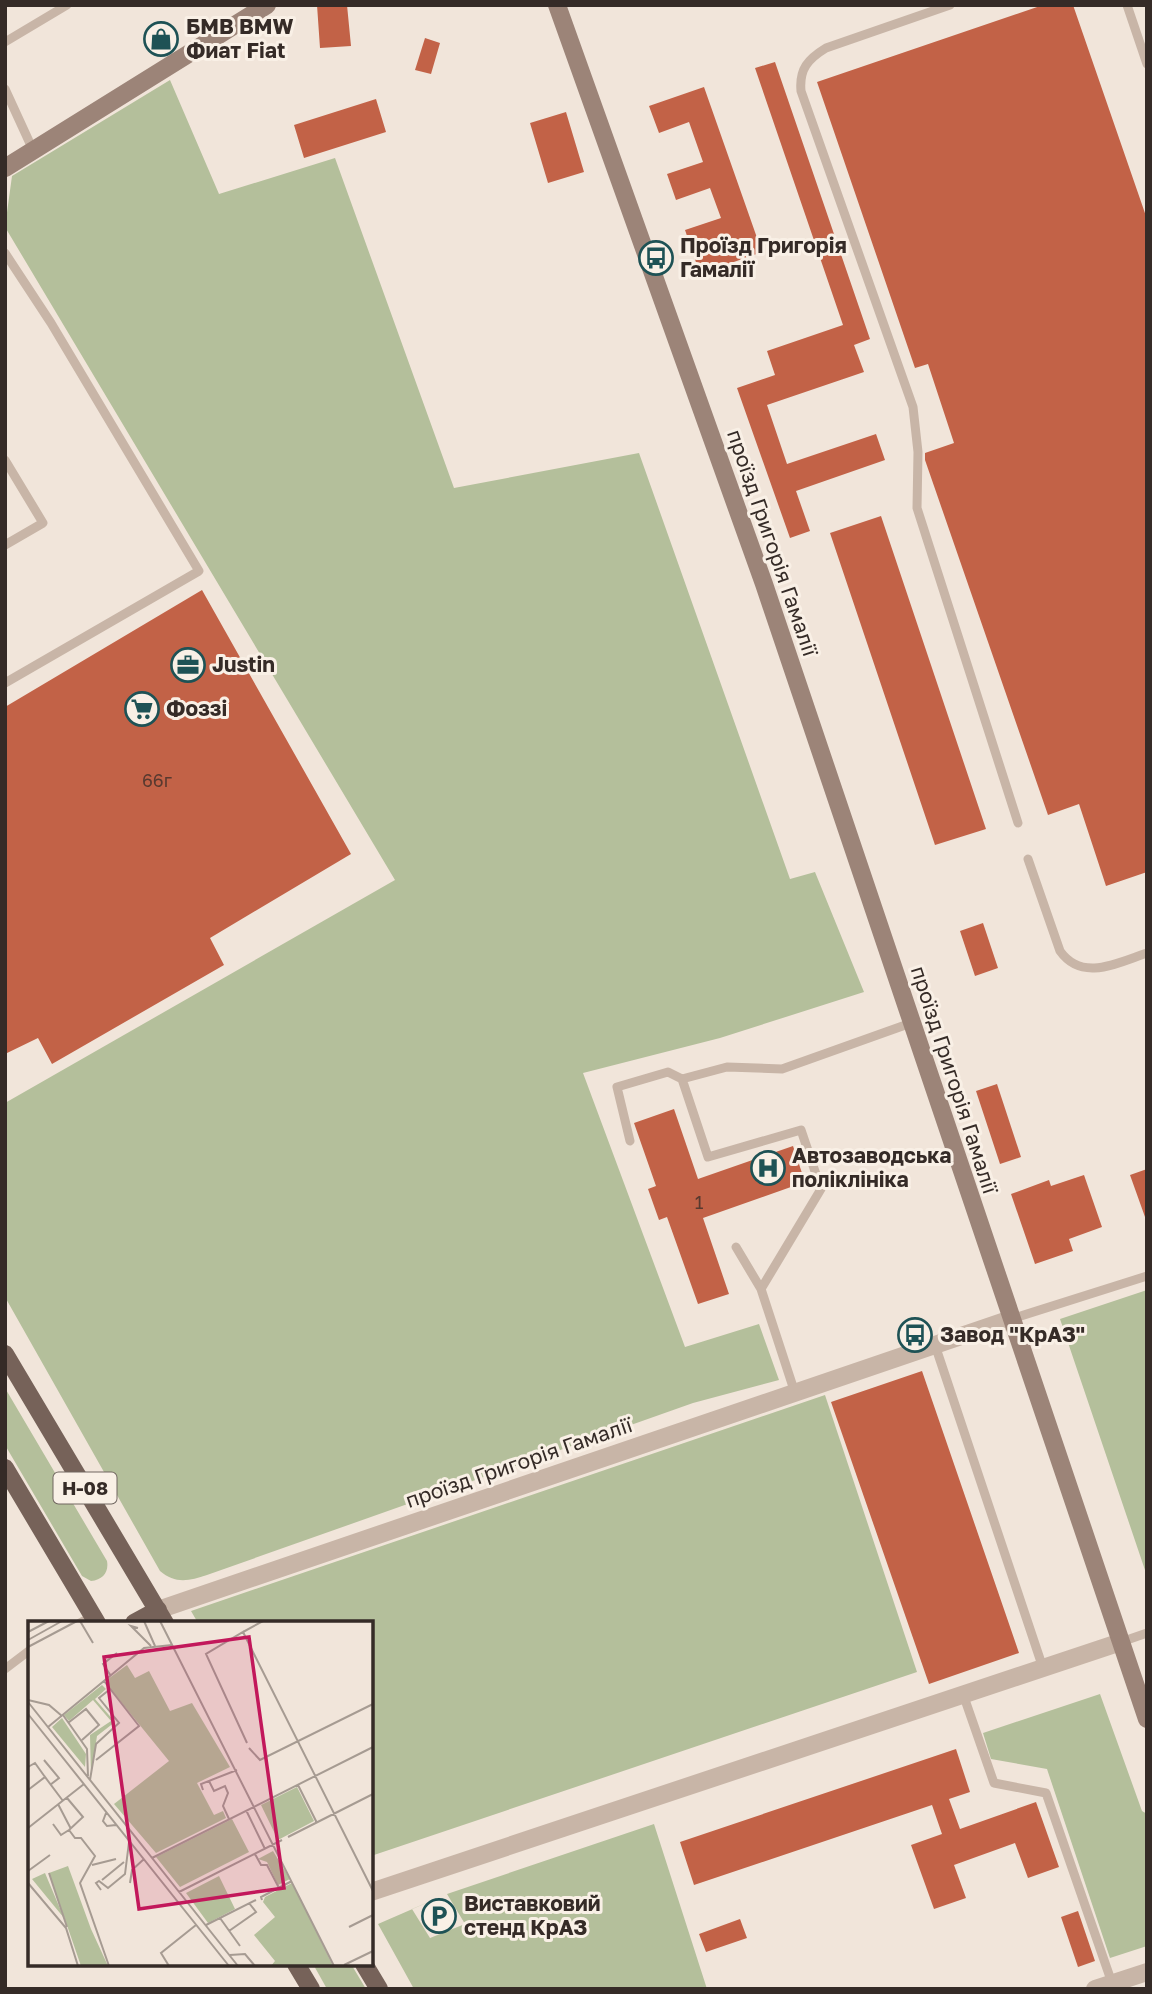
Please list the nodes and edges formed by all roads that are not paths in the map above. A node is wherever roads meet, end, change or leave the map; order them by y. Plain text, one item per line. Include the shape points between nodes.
1 (67, 5) edge
2 (266, 5) edge
3 (557, 5) edge
4 (950, 5) edge
5 (1127, 5) edge
6 (925, 9) edge
7 (5, 42) edge
8 (1147, 64) edge
9 (5, 89) edge
10 (33, 150) junction
11 (5, 168) edge
12 (6, 256) edge
13 (5, 460) edge
14 (5, 545) edge
15 (5, 683) edge
16 (1018, 823) dead end
17 (1028, 859) dead end
18 (1147, 953) edge
19 (911, 1023) junction
20 (682, 1079) junction
21 (630, 1141) dead end
22 (736, 1247) dead end
23 (1147, 1276) edge
24 (761, 1289) junction
25 (1011, 1319) junction
26 (935, 1345) junction
27 (5, 1354) edge
28 (794, 1393) junction
29 (5, 1468) edge
30 (162, 1616) edge
31 (90, 1621) edge
32 (142, 1621) edge
33 (1147, 1633) edge
34 (1121, 1642) junction
35 (28, 1652) edge
36 (1043, 1668) junction
37 (5, 1669) edge
38 (963, 1695) junction
39 (1147, 1719) edge
40 (373, 1891) edge
41 (297, 1966) edge
42 (365, 1966) edge
43 (1147, 1972) edge
44 (1104, 1986) edge
45 (311, 1989) edge
46 (379, 1989) edge

1 - 7 lane
2 - 10 street
3 - 19 street, проїзд Григорія Гамалії via 764,584
4 - 6 lane
5 - 8 lane
6 - 16 lane via 813,56 801,74 801,91 912,407 918,452 917,508
9 - 10 lane
10 - 11 street
12 - 15 lane via 199,570
13 - 14 lane via 43,523
17 - 18 lane via 1068,963 1100,968
19 - 20 lane via 782,1069 727,1067
19 - 25 street, проїзд Григорія Гамалії
20 - 21 lane via 668,1072 617,1087
20 - 24 lane via 708,1157 801,1130 821,1189
22 - 24 lane
23 - 25 lane
24 - 28 lane
25 - 26 street, проїзд Григорія Гамалії
25 - 34 street
26 - 28 street, проїзд Григорія Гамалії
26 - 36 lane
27 - 30 main road, Н-08
28 - 30 street, проїзд Григорія Гамалії
29 - 31 main road, Н-08
30 - 32 main road
33 - 34 lane
34 - 36 street
34 - 39 street
35 - 37 lane
36 - 38 street
38 - 40 street
38 - 44 lane via 994,1783 1046,1793
41 - 45 main road
42 - 46 main road
43 - 44 street

